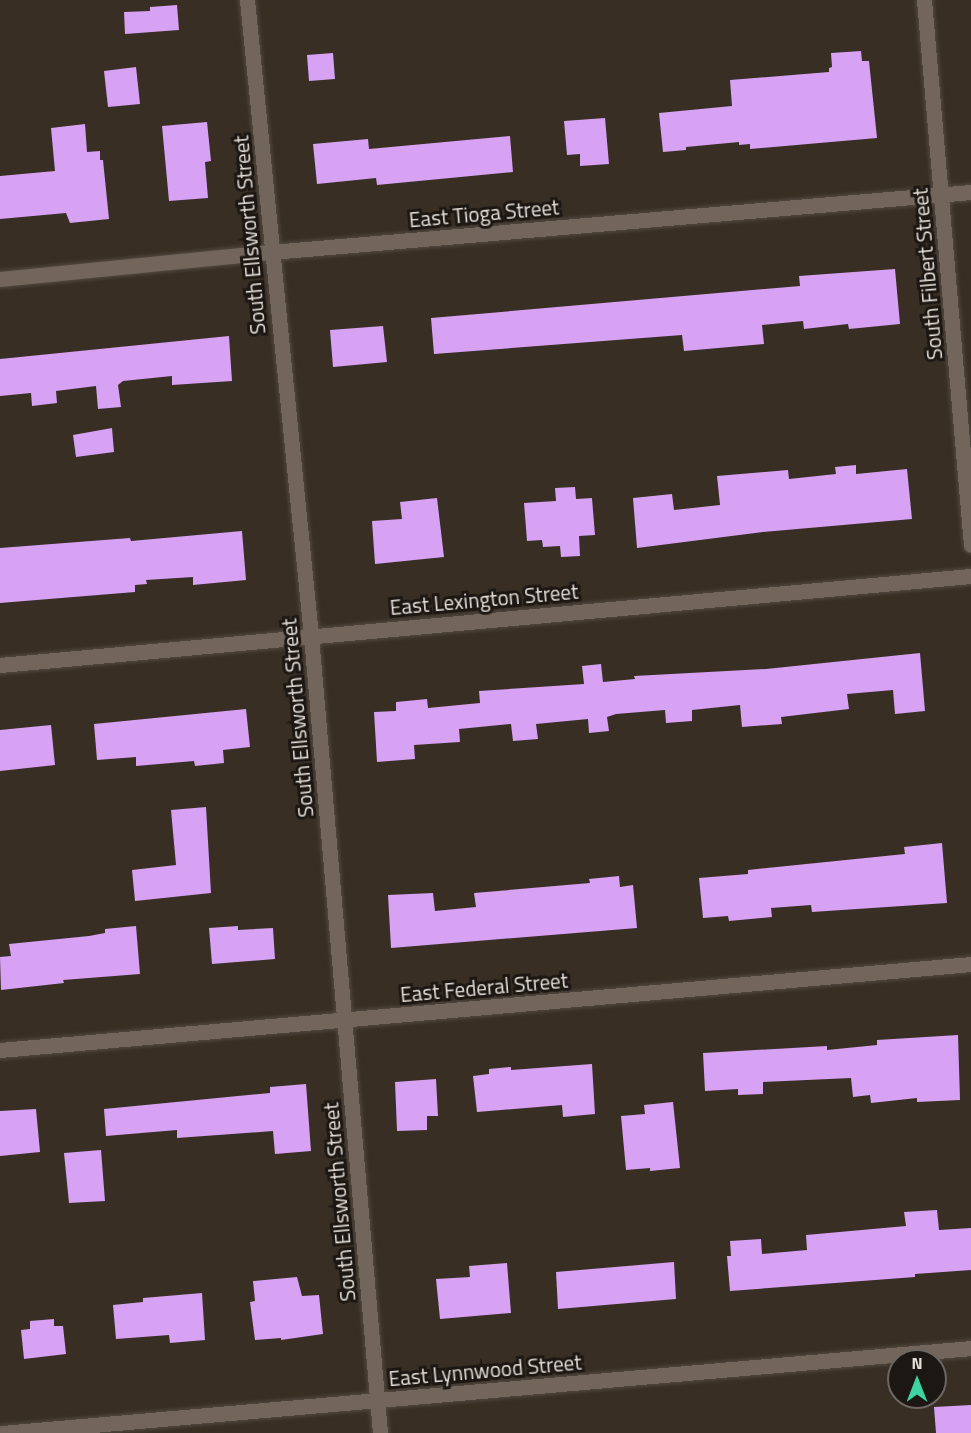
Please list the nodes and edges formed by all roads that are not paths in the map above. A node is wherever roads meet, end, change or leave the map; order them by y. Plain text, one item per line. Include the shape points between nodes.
1 (248, 0) edge
2 (924, 0) edge
3 (971, 192) edge
4 (941, 195) junction
5 (271, 252) junction
6 (0, 279) edge
7 (971, 545) edge
8 (971, 576) edge
9 (311, 636) junction
10 (0, 665) edge
11 (971, 963) edge
12 (344, 1021) junction
13 (0, 1050) edge
14 (971, 1348) edge
15 (377, 1400) junction
16 (2, 1433) edge
17 (380, 1433) edge

1 - 5 street, South Ellsworth Street
2 - 4 street, South Filbert Street
3 - 4 street, East Tioga Street
4 - 5 street, East Tioga Street
4 - 7 street, South Filbert Street
5 - 6 street, East Tioga Street
5 - 9 street, South Ellsworth Street
8 - 9 street, East Lexington Street
9 - 10 street, East Lexington Street
9 - 12 street, South Ellsworth Street
11 - 12 street, East Federal Street
12 - 13 street, East Federal Street
12 - 15 street, South Ellsworth Street
14 - 15 street, East Lynnwood Street
15 - 16 street, East Lynnwood Street
15 - 17 street, South Ellsworth Street

